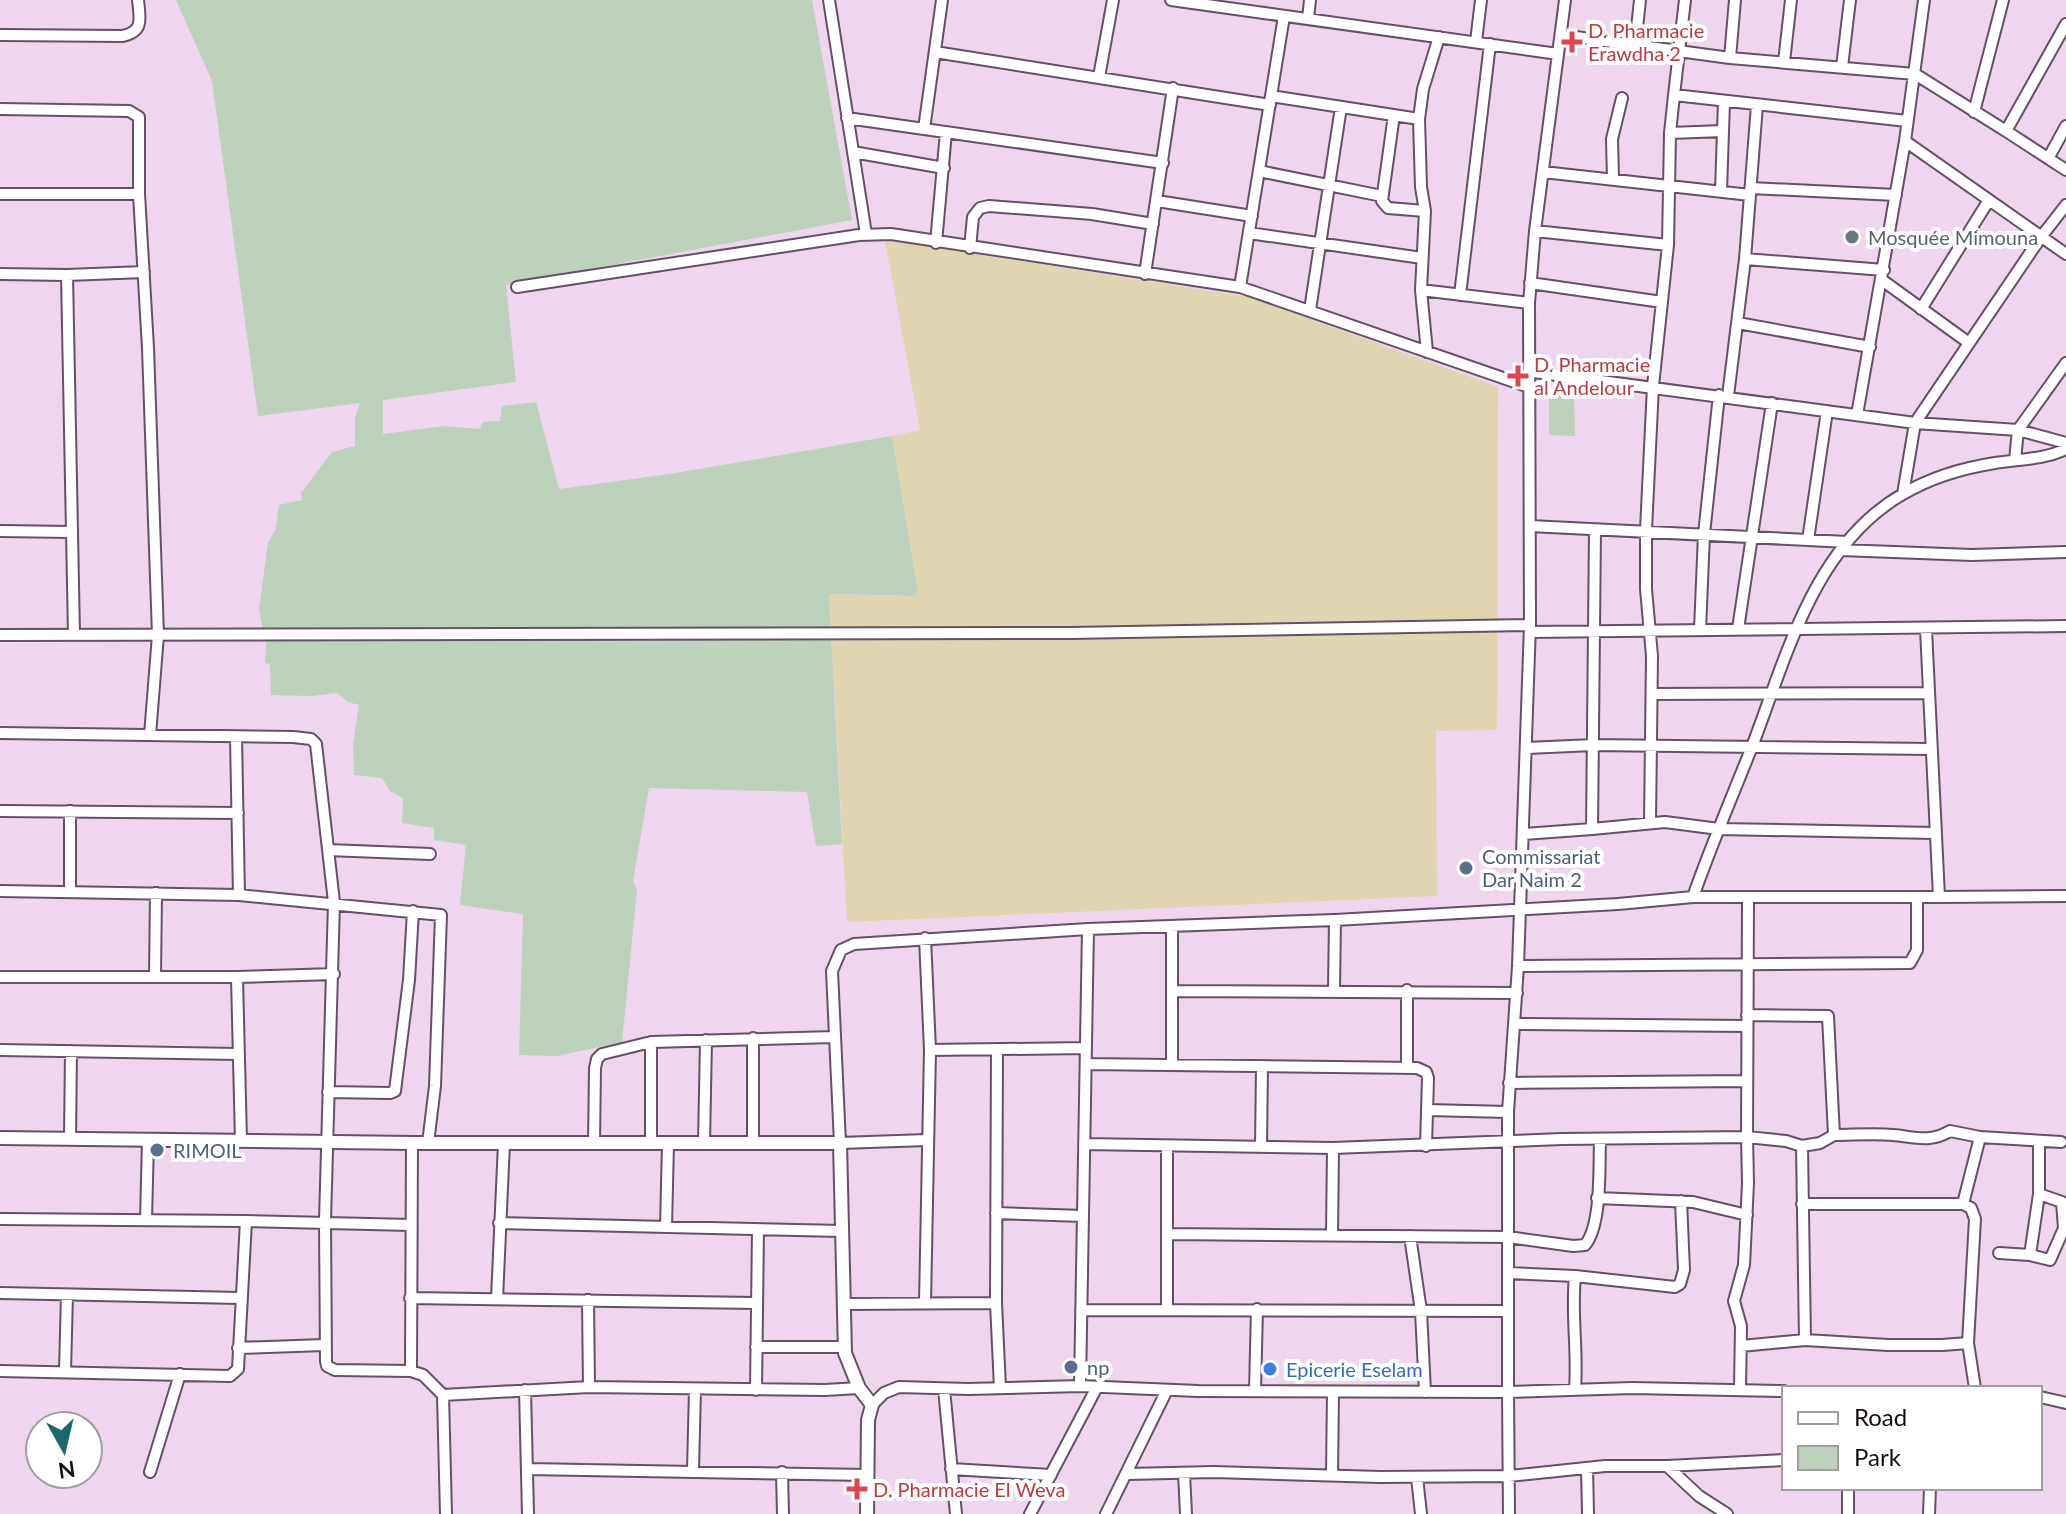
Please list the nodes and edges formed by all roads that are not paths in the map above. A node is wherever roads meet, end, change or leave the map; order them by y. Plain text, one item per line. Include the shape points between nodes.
1 (138, 0) edge
2 (829, 0) edge
3 (942, 0) edge
4 (1113, 0) edge
5 (1171, 0) edge
6 (1310, 0) edge
7 (1481, 0) edge
8 (1565, 0) edge
9 (1640, 0) edge
10 (1685, 0) edge
11 (1735, 0) edge
12 (1791, 0) edge
13 (1850, 0) edge
14 (1924, 0) edge
15 (2003, 0) edge
16 (1284, 16) junction
17 (1308, 19) junction
18 (2066, 24) edge
19 (0, 35) edge
20 (1561, 35) junction
21 (1439, 37) junction
22 (1476, 42) junction
23 (1490, 44) junction
24 (1635, 47) junction
25 (935, 52) junction
26 (1678, 52) junction
27 (1558, 54) junction
28 (1730, 58) junction
29 (1784, 62) junction
30 (1842, 67) junction
31 (1915, 74) junction
32 (1099, 77) junction
33 (1173, 88) junction
34 (1674, 95) junction
35 (1622, 98) dead end
36 (1271, 100) junction
37 (1724, 101) junction
38 (1757, 105) junction
39 (1341, 107) junction
40 (0, 109) edge
41 (1974, 112) junction
42 (1394, 115) junction
43 (847, 118) junction
44 (1419, 119) junction
45 (1907, 121) junction
46 (2066, 126) edge
47 (924, 129) junction
48 (1723, 131) junction
49 (2006, 131) junction
50 (946, 132) junction
51 (1670, 133) junction
52 (1905, 141) junction
53 (853, 152) junction
54 (2049, 157) junction
55 (1163, 163) junction
56 (944, 168) junction
57 (2066, 170) edge
58 (1259, 171) junction
59 (1543, 172) junction
60 (1613, 179) junction
61 (1329, 185) junction
62 (1671, 186) junction
63 (1721, 191) junction
64 (1751, 191) junction
65 (0, 194) edge
66 (139, 194) junction
67 (1896, 195) junction
68 (1382, 196) junction
69 (1989, 200) junction
70 (1157, 201) junction
71 (2066, 205) edge
72 (1425, 211) junction
73 (1252, 216) junction
74 (1153, 224) junction
75 (1535, 231) junction
76 (1249, 233) junction
77 (866, 234) junction
78 (2041, 237) junction
79 (1320, 242) junction
80 (936, 243) junction
81 (1668, 245) junction
82 (970, 248) junction
83 (2066, 254) edge
84 (1422, 258) junction
85 (1745, 259) junction
86 (144, 272) junction
87 (0, 274) edge
88 (1145, 274) junction
89 (67, 275) junction
90 (1883, 275) junction
91 (1530, 283) junction
92 (517, 287) dead end
93 (1240, 287) junction
94 (1421, 290) junction
95 (1460, 295) junction
96 (1662, 302) junction
97 (1529, 303) junction
98 (1921, 309) junction
99 (1310, 310) junction
100 (1738, 323) junction
101 (1969, 343) junction
102 (1870, 347) junction
103 (1427, 352) junction
104 (2066, 363) edge
105 (1529, 369) junction
106 (1653, 386) junction
107 (1529, 387) junction
108 (1724, 396) junction
109 (1772, 403) junction
110 (1827, 411) junction
111 (1857, 415) junction
112 (1915, 423) junction
113 (2018, 430) junction
114 (2066, 443) edge
115 (2066, 449) edge
116 (2015, 460) junction
117 (1903, 494) junction
118 (1530, 526) junction
119 (1595, 530) junction
120 (1646, 530) junction
121 (0, 531) edge
122 (72, 532) junction
123 (1704, 534) junction
124 (1752, 536) junction
125 (1808, 540) junction
126 (1844, 546) junction
127 (2066, 552) edge
128 (2066, 626) edge
129 (1530, 628) junction
130 (1796, 628) junction
131 (1738, 629) junction
132 (1926, 629) junction
133 (1700, 630) junction
134 (1649, 631) junction
135 (1593, 632) junction
136 (0, 635) edge
137 (74, 635) junction
138 (158, 635) junction
139 (1772, 693) junction
140 (1928, 693) junction
141 (1652, 694) junction
142 (0, 733) edge
143 (150, 735) junction
144 (236, 737) junction
145 (1593, 745) junction
146 (1527, 748) junction
147 (1651, 748) junction
148 (1751, 749) junction
149 (1931, 749) junction
150 (0, 811) edge
151 (70, 811) junction
152 (238, 813) junction
153 (1650, 822) junction
154 (1592, 829) junction
155 (1719, 829) junction
156 (1936, 833) junction
157 (1524, 834) junction
158 (328, 850) junction
159 (430, 854) dead end
160 (0, 891) edge
161 (70, 892) junction
162 (156, 893) junction
163 (239, 895) junction
164 (2066, 896) edge
165 (1693, 897) junction
166 (1917, 897) junction
167 (1939, 897) junction
168 (1748, 899) junction
169 (334, 902) junction
170 (1519, 910) junction
171 (413, 911) junction
172 (1335, 920) junction
173 (1172, 926) junction
174 (1088, 929) junction
175 (925, 938) junction
176 (1747, 964) junction
177 (1518, 966) junction
178 (334, 974) junction
179 (155, 976) junction
180 (0, 977) edge
181 (237, 977) junction
182 (1334, 990) junction
183 (1407, 990) junction
184 (1172, 991) junction
185 (1517, 993) junction
186 (1747, 1020) junction
187 (1514, 1024) junction
188 (834, 1037) junction
189 (753, 1038) junction
190 (706, 1040) junction
191 (651, 1042) junction
192 (1086, 1048) junction
193 (997, 1049) junction
194 (0, 1050) edge
195 (930, 1050) junction
196 (71, 1051) junction
197 (238, 1054) junction
198 (1086, 1064) junction
199 (1172, 1064) junction
200 (1262, 1066) junction
201 (1407, 1068) junction
202 (1747, 1081) junction
203 (1509, 1083) junction
204 (328, 1092) junction
205 (1427, 1110) junction
206 (1508, 1112) junction
207 (1834, 1135) junction
208 (1747, 1137) junction
209 (1980, 1137) junction
210 (0, 1138) edge
211 (70, 1139) junction
212 (1600, 1139) junction
213 (148, 1140) junction
214 (927, 1140) junction
215 (241, 1141) junction
216 (2039, 1141) junction
217 (326, 1142) junction
218 (2061, 1142) dead end
219 (412, 1143) junction
220 (428, 1143) junction
221 (504, 1143) junction
222 (594, 1143) junction
223 (651, 1143) junction
224 (668, 1143) junction
225 (704, 1143) junction
226 (753, 1143) junction
227 (840, 1143) junction
228 (1509, 1143) junction
229 (1084, 1144) junction
230 (1167, 1146) junction
231 (1426, 1146) junction
232 (1802, 1146) junction
233 (1261, 1147) junction
234 (1333, 1148) junction
235 (2039, 1194) junction
236 (1597, 1198) junction
237 (1681, 1201) junction
238 (1802, 1204) junction
239 (1963, 1204) junction
240 (996, 1213) junction
241 (1747, 1215) junction
242 (1083, 1216) junction
243 (0, 1219) edge
244 (146, 1220) junction
245 (246, 1221) junction
246 (325, 1221) junction
247 (499, 1223) junction
248 (411, 1225) junction
249 (666, 1227) junction
250 (758, 1230) junction
251 (842, 1231) junction
252 (1169, 1234) junction
253 (1332, 1235) junction
254 (1410, 1236) junction
255 (1508, 1237) junction
256 (1999, 1253) dead end
257 (2030, 1255) junction
258 (1508, 1273) junction
259 (1575, 1276) junction
260 (0, 1293) edge
261 (67, 1295) junction
262 (241, 1298) junction
263 (410, 1298) junction
264 (497, 1299) junction
265 (588, 1300) junction
266 (756, 1303) junction
267 (925, 1303) junction
268 (996, 1303) junction
269 (844, 1304) junction
270 (1167, 1309) junction
271 (1257, 1309) junction
272 (1081, 1310) junction
273 (1421, 1311) junction
274 (1508, 1311) junction
275 (1805, 1340) junction
276 (1968, 1343) junction
277 (324, 1345) junction
278 (1741, 1346) junction
279 (756, 1347) junction
280 (845, 1347) junction
281 (238, 1348) junction
282 (0, 1371) edge
283 (65, 1371) junction
284 (411, 1371) junction
285 (180, 1374) junction
286 (1080, 1386) junction
287 (1975, 1386) edge
288 (589, 1387) junction
289 (1097, 1387) junction
290 (859, 1388) junction
291 (1000, 1388) junction
292 (695, 1389) junction
293 (944, 1389) junction
294 (1575, 1389) junction
295 (1740, 1389) junction
296 (525, 1390) junction
297 (756, 1390) junction
298 (1167, 1390) junction
299 (1255, 1391) junction
300 (1780, 1391) edge
301 (1333, 1392) junction
302 (1425, 1392) junction
303 (1508, 1392) junction
304 (443, 1395) junction
305 (2042, 1397) edge
306 (2064, 1400) edge
307 (872, 1405) junction
308 (1782, 1460) edge
309 (1667, 1466) junction
310 (1587, 1468) junction
311 (528, 1469) junction
312 (951, 1469) junction
313 (693, 1471) junction
314 (150, 1472) dead end
315 (782, 1472) junction
316 (1184, 1473) junction
317 (1127, 1474) junction
318 (868, 1475) junction
319 (1051, 1475) junction
320 (1332, 1475) junction
321 (1509, 1476) junction
322 (1417, 1477) junction
323 (1848, 1490) edge
324 (1930, 1490) edge
325 (446, 1514) edge
326 (528, 1514) edge
327 (783, 1514) edge
328 (867, 1514) edge
329 (956, 1514) edge
330 (1030, 1514) edge
331 (1106, 1514) edge
332 (1186, 1514) edge
333 (1421, 1514) edge
334 (1509, 1514) edge
335 (1588, 1514) edge
336 (1727, 1514) edge
337 (1848, 1514) edge
338 (1929, 1514) edge

1 - 19 street via 140,23 132,34
2 - 43 street
3 - 25 street
4 - 32 street
5 - 16 street
6 - 17 street
7 - 22 street
8 - 20 street
9 - 24 street
10 - 26 street
11 - 28 street
12 - 29 street
13 - 30 street
14 - 31 street
15 - 41 street
16 - 17 street
16 - 36 street
17 - 21 street
18 - 49 street
20 - 24 street
20 - 27 street
21 - 22 street
21 - 44 street
22 - 23 street
23 - 27 street
23 - 95 street
24 - 26 street
25 - 32 street
25 - 47 street
26 - 28 street
26 - 34 street
27 - 59 street
28 - 29 street
29 - 30 street
30 - 31 street
31 - 41 street
31 - 45 street
32 - 33 street
33 - 36 street
33 - 55 street
34 - 37 street
34 - 51 street
35 - 60 street via 1612,139
36 - 39 street
36 - 58 street
37 - 38 street
37 - 48 street
38 - 45 street
38 - 64 street
39 - 42 street
39 - 61 street
40 - 66 street via 135,113 141,125
41 - 49 street
42 - 44 street
42 - 68 street
43 - 47 street
43 - 53 street
44 - 72 street
45 - 52 street
46 - 54 street
47 - 50 street
48 - 51 street
48 - 63 street
49 - 54 street
50 - 55 street
50 - 56 street
51 - 62 street
52 - 67 street
52 - 69 street
53 - 56 street
53 - 77 street
54 - 57 street
55 - 70 street
56 - 80 street
58 - 61 street
58 - 73 street
59 - 60 street
59 - 75 street
60 - 62 street
61 - 68 street
61 - 79 street
62 - 63 street
62 - 81 street
63 - 64 street
64 - 67 street
64 - 85 street
65 - 66 street
66 - 86 street
67 - 90 street
68 - 72 street via 1388,208
69 - 78 street
69 - 98 street
70 - 73 street
70 - 74 street
71 - 78 street
72 - 84 street
73 - 76 street
74 - 82 street via 989,206 973,217
74 - 88 street
75 - 81 street
75 - 91 street
76 - 79 street
76 - 93 street
77 - 80 street
77 - 92 street
78 - 83 street
78 - 101 street
79 - 84 street
79 - 99 street
80 - 82 street
81 - 96 street
82 - 88 street
84 - 94 street
85 - 90 street
85 - 100 street
86 - 89 street
86 - 138 street
87 - 89 street
88 - 93 street
89 - 122 street
90 - 98 street
90 - 102 street
91 - 96 street
91 - 97 street
93 - 99 street
94 - 95 street
94 - 103 street
95 - 97 street
96 - 106 street
97 - 105 street
98 - 101 street
99 - 103 street
100 - 102 street
100 - 108 street
101 - 112 street
102 - 111 street
103 - 107 street
104 - 113 street
105 - 106 street
105 - 107 street
106 - 108 street
106 - 120 street
107 - 118 street
108 - 109 street
108 - 123 street
109 - 110 street
109 - 124 street
110 - 111 street
110 - 125 street
111 - 112 street
112 - 113 street
112 - 117 street
113 - 114 street
113 - 116 street
115 - 116 street
116 - 117 street via 1953,473
117 - 126 street via 1867,520
118 - 119 street
118 - 129 street
119 - 120 street
119 - 135 street
120 - 123 street
120 - 134 street
121 - 122 street
122 - 137 street
123 - 124 street
123 - 133 street
124 - 125 street
124 - 131 street
125 - 126 street
126 - 127 street via 1972,555
126 - 130 street
128 - 132 street
129 - 135 street
129 - 138 street
129 - 146 street
130 - 131 street
130 - 132 street
130 - 139 street
131 - 133 street
132 - 140 street
133 - 134 street
134 - 135 street
134 - 141 street
135 - 145 street
136 - 137 street
137 - 138 street
138 - 143 street
139 - 140 street
139 - 141 street
139 - 148 street
140 - 149 street
141 - 147 street
142 - 143 street
143 - 144 street
144 - 152 street
144 - 158 street via 302,737 316,744
145 - 146 street
145 - 147 street
145 - 154 street
146 - 157 street
147 - 148 street
147 - 153 street
148 - 149 street
148 - 155 street
149 - 156 street
150 - 151 street
151 - 152 street
151 - 161 street
152 - 163 street
153 - 154 street
153 - 155 street
154 - 157 street
155 - 156 street
155 - 165 street
156 - 167 street
157 - 170 street
158 - 159 street
158 - 169 street
160 - 161 street
161 - 162 street
162 - 163 street
162 - 179 street
163 - 169 street
164 - 167 street
165 - 168 street
165 - 170 street
166 - 167 street
166 - 168 street
166 - 176 street via 1917,950 1910,963
168 - 176 street
169 - 171 street
169 - 178 street
170 - 172 street
170 - 177 street
171 - 204 street via 395,1091
171 - 220 street via 437,913 443,919
172 - 173 street
172 - 182 street
173 - 174 street
173 - 184 street
174 - 175 street
174 - 192 street
175 - 188 street via 854,944 841,950 832,971
175 - 195 street
176 - 177 street
176 - 186 street
177 - 185 street
178 - 181 street
178 - 204 street
179 - 180 street
179 - 181 street
181 - 197 street
182 - 183 street
182 - 184 street
183 - 185 street
183 - 201 street
184 - 199 street
185 - 187 street
186 - 187 street
186 - 202 street
186 - 207 street via 1828,1016
187 - 203 street
188 - 189 street
188 - 227 street
189 - 190 street
189 - 226 street
190 - 191 street
190 - 225 street
191 - 222 street via 597,1059
191 - 223 street
192 - 193 street
192 - 198 street
193 - 195 street
193 - 240 street
194 - 196 street
195 - 214 street
196 - 197 street
196 - 211 street
197 - 215 street
198 - 199 street
198 - 229 street
199 - 200 street
200 - 201 street
200 - 233 street
201 - 205 street via 1426,1072
202 - 203 street
202 - 208 street
203 - 206 street
204 - 217 street
205 - 206 street
205 - 231 street
206 - 228 street
207 - 209 street via 1928,1139 1950,1131
207 - 232 street
208 - 212 street
208 - 232 street
208 - 241 street
209 - 216 street
209 - 239 street
210 - 211 main road
211 - 213 main road
212 - 228 street
212 - 236 street
213 - 215 main road
213 - 244 street
214 - 227 street
214 - 267 street
215 - 217 main road
216 - 218 street
216 - 235 street
217 - 219 main road
217 - 246 street
219 - 220 main road
219 - 248 street
220 - 221 main road
221 - 222 main road
221 - 247 street
222 - 223 main road
223 - 224 main road
224 - 225 main road
224 - 249 street
225 - 226 main road
226 - 227 main road
227 - 251 main road
228 - 231 street
228 - 255 street
229 - 230 street
229 - 242 street
230 - 233 street
230 - 252 street
231 - 234 street
232 - 238 street
233 - 234 street
234 - 253 street
235 - 257 street
235 - 257 street via 2062,1202 2064,1228 2050,1260
236 - 237 street
236 - 255 street via 1585,1245
237 - 241 street
237 - 259 street via 1680,1284
238 - 239 street
238 - 275 street
239 - 276 street via 1974,1212
240 - 242 street
240 - 268 street
241 - 278 street via 1744,1265 1734,1301
242 - 272 street
243 - 244 street
244 - 245 street
245 - 246 street
245 - 262 street
246 - 248 street
246 - 277 street
247 - 249 street
247 - 264 street
248 - 263 street
249 - 250 street
250 - 251 street
250 - 266 street
251 - 269 main road
252 - 253 street
252 - 270 street
253 - 254 street
254 - 255 street
254 - 273 street
255 - 258 street
256 - 257 street
258 - 259 street
258 - 274 street
259 - 294 street
260 - 261 street
261 - 262 street
261 - 283 street
262 - 281 street
263 - 264 street
263 - 284 street
264 - 265 street
265 - 266 street
265 - 288 street
266 - 279 street
267 - 268 street
267 - 269 street
268 - 291 street
269 - 280 main road
270 - 271 street
270 - 272 street
271 - 273 street
271 - 299 street
272 - 286 street
273 - 274 street
273 - 302 street
274 - 303 street
275 - 276 street
275 - 278 street
276 - 287 street
277 - 281 street
277 - 284 street via 327,1366 335,1370
278 - 295 street
279 - 280 street
279 - 297 street
280 - 290 main road
281 - 285 street via 238,1369 230,1376
282 - 283 street
283 - 285 street
284 - 304 street
285 - 314 street
286 - 289 street
286 - 291 street
288 - 292 street
288 - 296 street
289 - 298 street
289 - 319 street
290 - 297 street
290 - 307 main road
291 - 293 street
292 - 297 street
292 - 313 street
293 - 307 street via 899,1387
293 - 312 street
294 - 295 street
294 - 303 street
295 - 300 street
296 - 304 street
296 - 311 street
298 - 299 street
298 - 317 street
299 - 301 street
301 - 302 street
301 - 320 street
302 - 303 street
303 - 321 street
304 - 325 street
305 - 306 street
307 - 318 main road
308 - 309 street
309 - 310 street
309 - 336 street
310 - 321 street
310 - 335 street
311 - 313 street
311 - 326 street
312 - 319 street
312 - 329 street
313 - 315 street
315 - 318 street
315 - 327 street
316 - 317 street
316 - 320 street
316 - 332 street
317 - 331 street
318 - 328 main road
319 - 330 street
320 - 322 street
321 - 322 street
321 - 334 street
322 - 333 street
323 - 337 street
324 - 338 street

